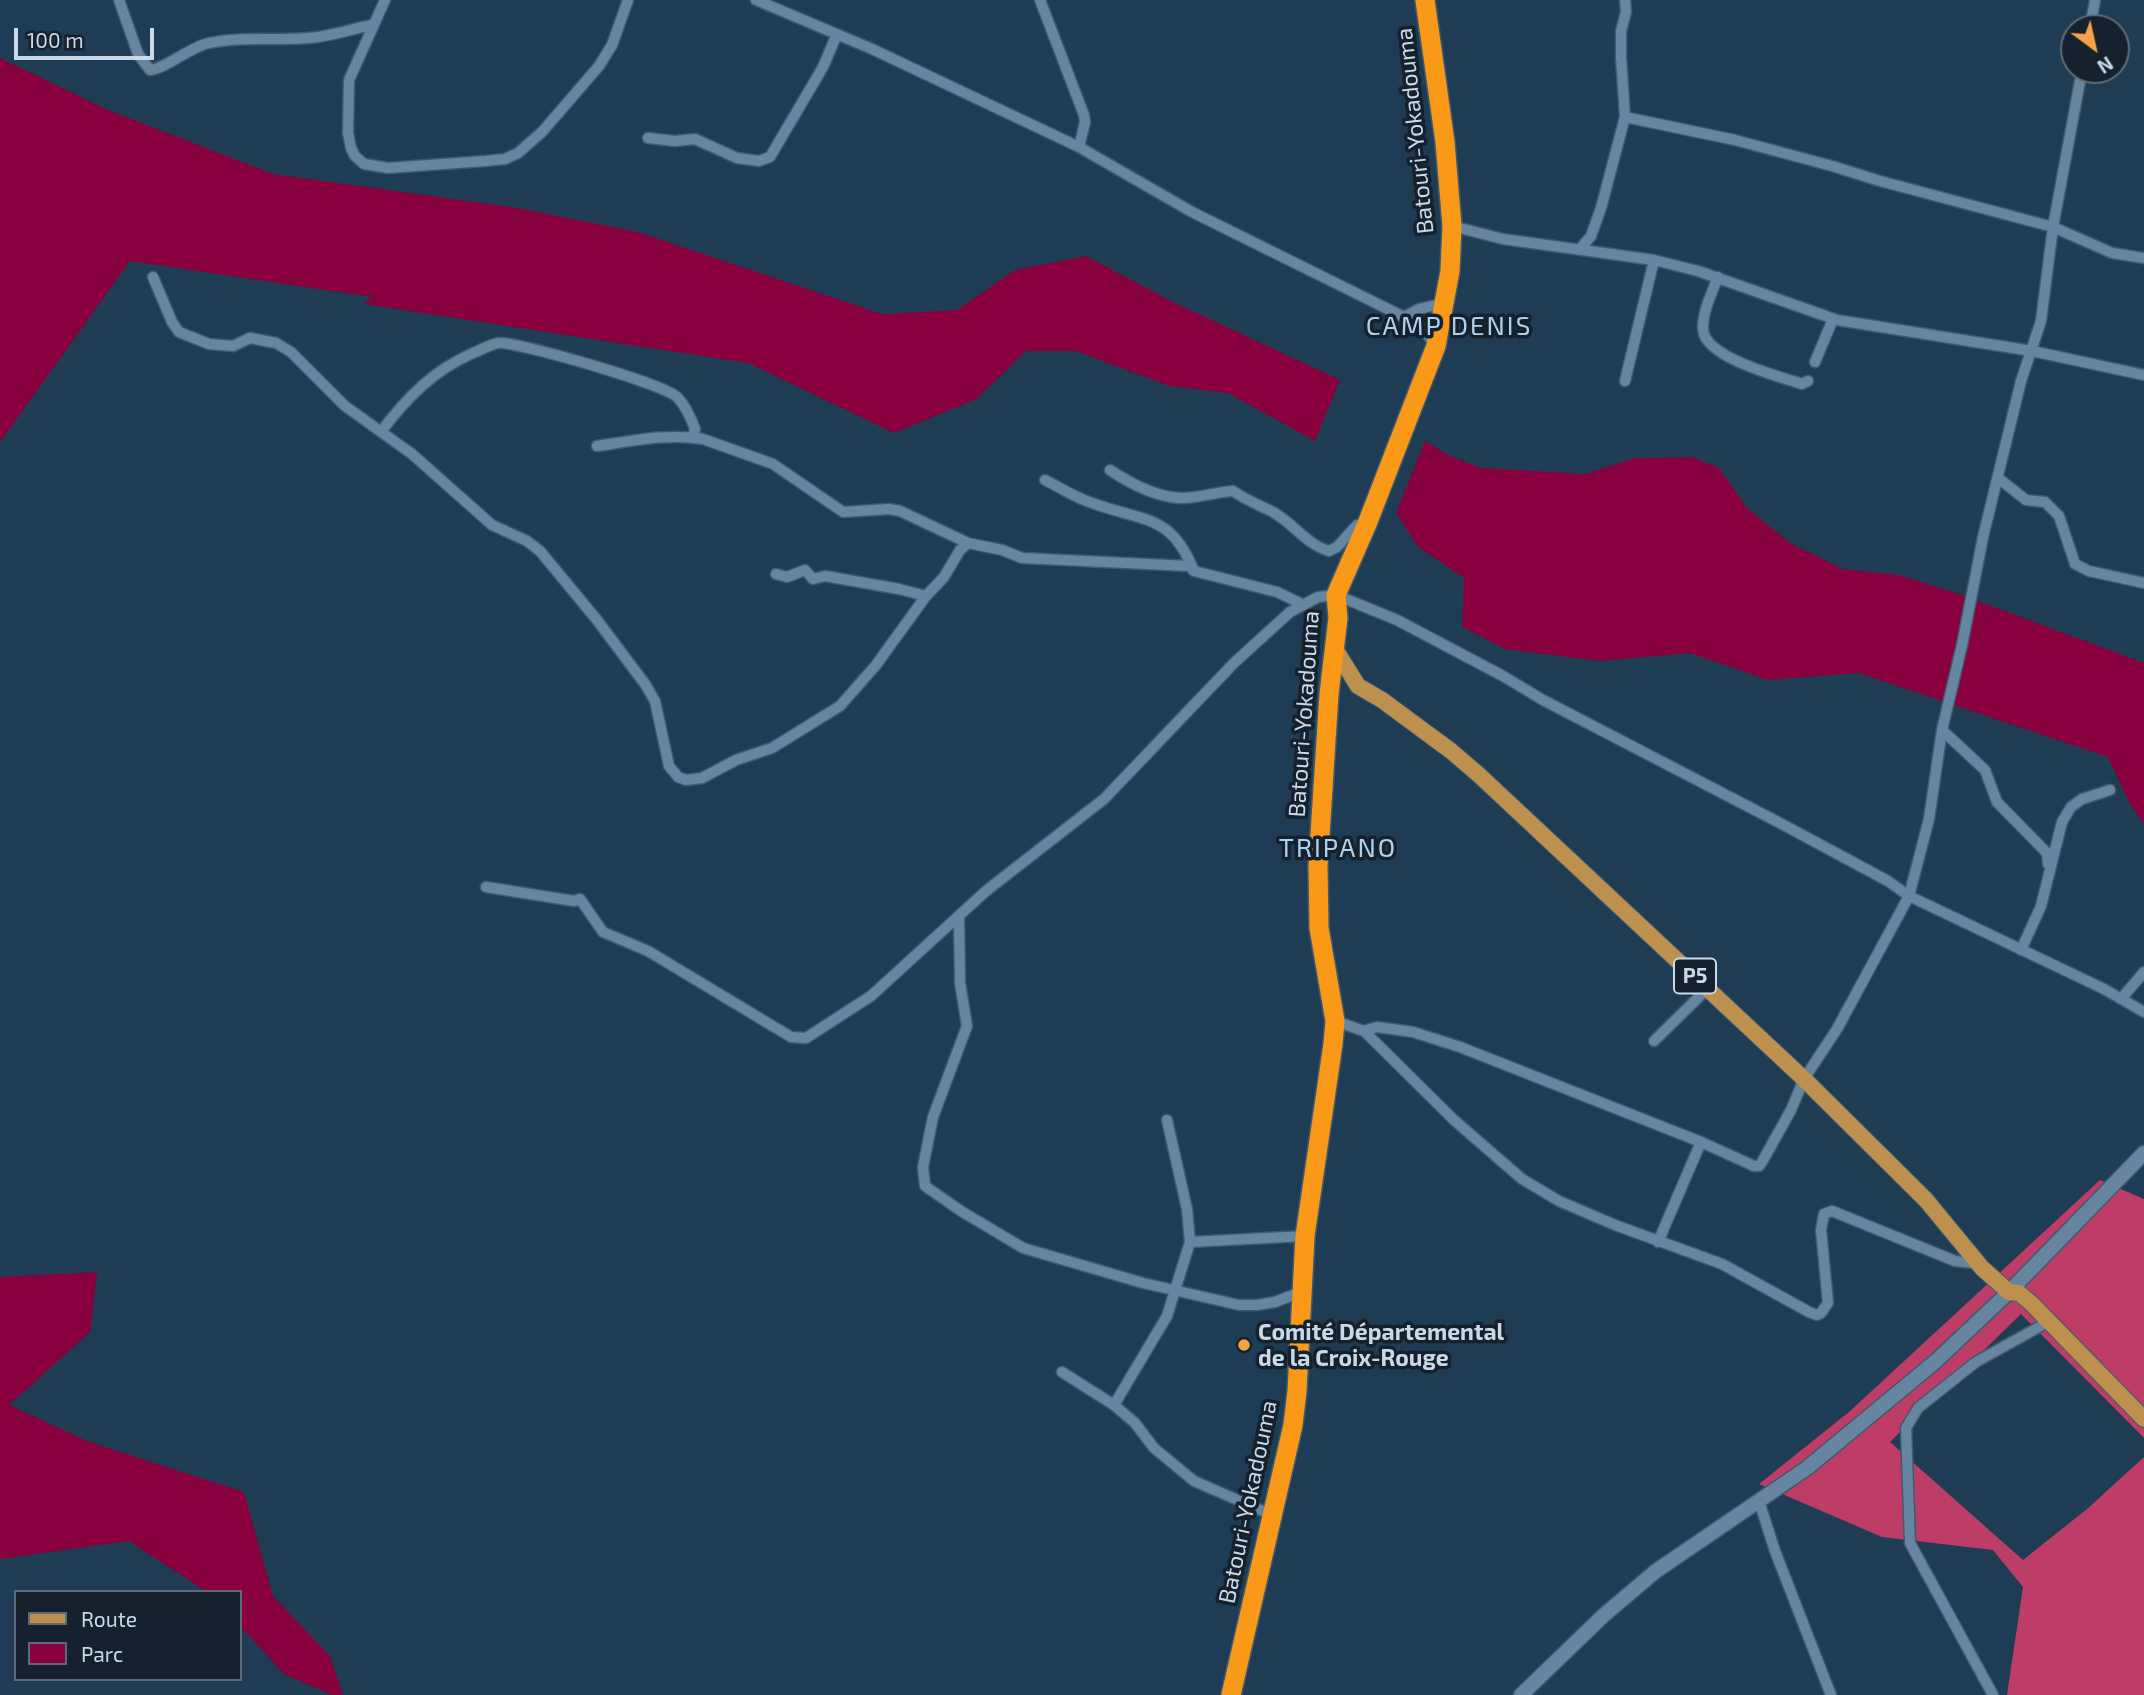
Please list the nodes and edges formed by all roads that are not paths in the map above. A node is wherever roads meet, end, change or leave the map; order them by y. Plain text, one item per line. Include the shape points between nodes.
1 (119, 0) edge
2 (385, 0) edge
3 (628, 0) edge
4 (756, 0) edge
5 (1040, 0) edge
6 (1425, 0) edge
7 (1625, 0) edge
8 (372, 25) junction
9 (836, 34) junction
10 (2079, 84) edge
11 (1625, 117) junction
12 (648, 138) dead end
13 (1079, 147) junction
14 (1452, 226) junction
15 (2053, 227) junction
16 (1591, 236) junction
17 (1580, 249) junction
18 (1595, 252) junction
19 (2144, 258) edge
20 (1654, 260) junction
21 (153, 277) dead end
22 (1718, 277) junction
23 (1444, 303) junction
24 (1404, 317) junction
25 (1833, 319) junction
26 (1436, 346) junction
27 (2032, 351) junction
28 (1815, 362) dead end
29 (2143, 377) edge
30 (1625, 381) dead end
31 (1808, 381) dead end
32 (381, 432) junction
33 (693, 437) junction
34 (597, 446) dead end
35 (1110, 470) dead end
36 (1998, 478) junction
37 (1045, 480) dead end
38 (1367, 524) junction
39 (968, 543) junction
40 (1194, 571) junction
41 (776, 574) dead end
42 (2144, 583) edge
43 (1336, 595) junction
44 (926, 596) junction
45 (1304, 605) junction
46 (1335, 649) junction
47 (1358, 687) junction
48 (1329, 694) junction
49 (1942, 730) junction
50 (2110, 790) dead end
51 (2049, 878) junction
52 (485, 887) dead end
53 (1909, 896) junction
54 (959, 918) junction
55 (2021, 950) junction
56 (2144, 972) edge
57 (1708, 988) junction
58 (2121, 999) junction
59 (2144, 1012) edge
60 (1335, 1021) junction
61 (1364, 1031) junction
62 (1654, 1041) dead end
63 (1804, 1079) junction
64 (1167, 1120) dead end
65 (1701, 1142) junction
66 (2144, 1153) edge
67 (1305, 1236) junction
68 (1190, 1242) junction
69 (1658, 1242) junction
70 (1982, 1268) junction
71 (1176, 1291) junction
72 (1301, 1292) junction
73 (2009, 1292) junction
74 (2048, 1322) junction
75 (1062, 1372) dead end
76 (1114, 1405) junction
77 (2144, 1419) edge
78 (1759, 1502) junction
79 (1272, 1515) junction
80 (1231, 1695) edge
81 (1521, 1695) edge
82 (1831, 1695) edge
83 (1993, 1695) edge

1 - 8 street via 138,54 150,71 206,43 308,38
2 - 8 street
3 - 8 street via 612,45 568,103 518,153 485,161 376,167 355,156 348,133 349,80
4 - 9 street
5 - 13 street via 1085,122
6 - 14 highway, Batouri-Yokadouma
7 - 11 street via 1621,31
9 - 12 street via 823,67 769,157 759,161 737,158 695,139
9 - 13 street
10 - 15 street
11 - 15 street via 1735,140
11 - 16 street
13 - 24 street via 1192,212
14 - 17 street via 1503,239
14 - 23 highway, Batouri-Yokadouma
15 - 19 street via 2112,253
15 - 27 street via 2041,321
16 - 17 street
16 - 18 street
17 - 18 street
18 - 20 street
20 - 22 street
20 - 30 street
21 - 32 street via 179,332 209,344 233,346 250,338 276,343
22 - 25 street
22 - 31 street via 1703,327 1712,348 1752,367 1802,384
23 - 24 street
23 - 26 highway, Batouri-Yokadouma
24 - 26 street via 1423,329
25 - 27 street
25 - 28 street
26 - 38 highway, Batouri-Yokadouma
27 - 29 street
27 - 36 street
32 - 33 street via 439,370 501,343 662,387 687,411 695,429
32 - 44 street via 492,525 540,551 651,693 667,761 682,779 694,781 772,748 841,706
33 - 34 street
33 - 39 street via 773,464 843,512 900,511
35 - 38 street via 1130,483 1172,497 1233,491 1329,551 1357,524
36 - 42 street via 2026,500 2045,502 2059,516 2075,564
36 - 49 street
37 - 40 street via 1091,503 1162,525 1178,540
38 - 43 highway, Batouri-Yokadouma
39 - 40 street via 1022,558 1189,566
39 - 44 street
40 - 45 street via 1277,592
41 - 44 street via 787,577 805,570 813,579 825,576
43 - 45 street
43 - 46 highway, Batouri-Yokadouma
43 - 53 street via 1396,620
45 - 54 street via 1290,612 1234,663 1104,799 1030,854
46 - 47 main road, P5
46 - 48 highway, Batouri-Yokadouma
47 - 48 main road
47 - 57 main road, P5 via 1470,767
48 - 60 highway, Batouri-Yokadouma via 1318,899
49 - 51 street via 1985,770 1997,802 2047,853
49 - 53 street via 1929,819
50 - 51 street via 2071,807 2062,822
51 - 55 street
52 - 54 street via 580,899 603,932 648,951 798,1039 816,1033 871,996
53 - 55 street
53 - 63 street via 1837,1030
54 - 71 street via 960,983 967,1026 933,1117 923,1167 925,1186 1023,1248
55 - 58 street
56 - 58 street
57 - 62 street
57 - 63 main road, P5
58 - 59 street
60 - 61 street
60 - 67 highway, Batouri-Yokadouma
61 - 65 street via 1377,1027 1406,1031 1460,1047
61 - 69 street via 1522,1179 1559,1201
63 - 65 street via 1759,1166
63 - 70 main road, P5 via 1926,1200
64 - 68 street
65 - 69 street
66 - 73 street
67 - 68 street
67 - 72 highway, Batouri-Yokadouma
68 - 71 street
69 - 70 street via 1722,1264 1817,1315 1828,1303 1821,1230 1824,1214 1832,1211
70 - 73 main road, P5
71 - 72 street via 1239,1305
71 - 76 street via 1159,1332
72 - 79 highway, Batouri-Yokadouma via 1296,1402
73 - 74 main road, P5 via 2019,1293
73 - 78 street via 1875,1413
74 - 77 main road, P5
74 - 83 street via 1976,1362 1918,1408 1906,1428 1910,1543
75 - 76 street
76 - 79 street via 1154,1448 1194,1480
78 - 81 street via 1656,1571
78 - 82 street
79 - 80 highway, Batouri-Yokadouma

